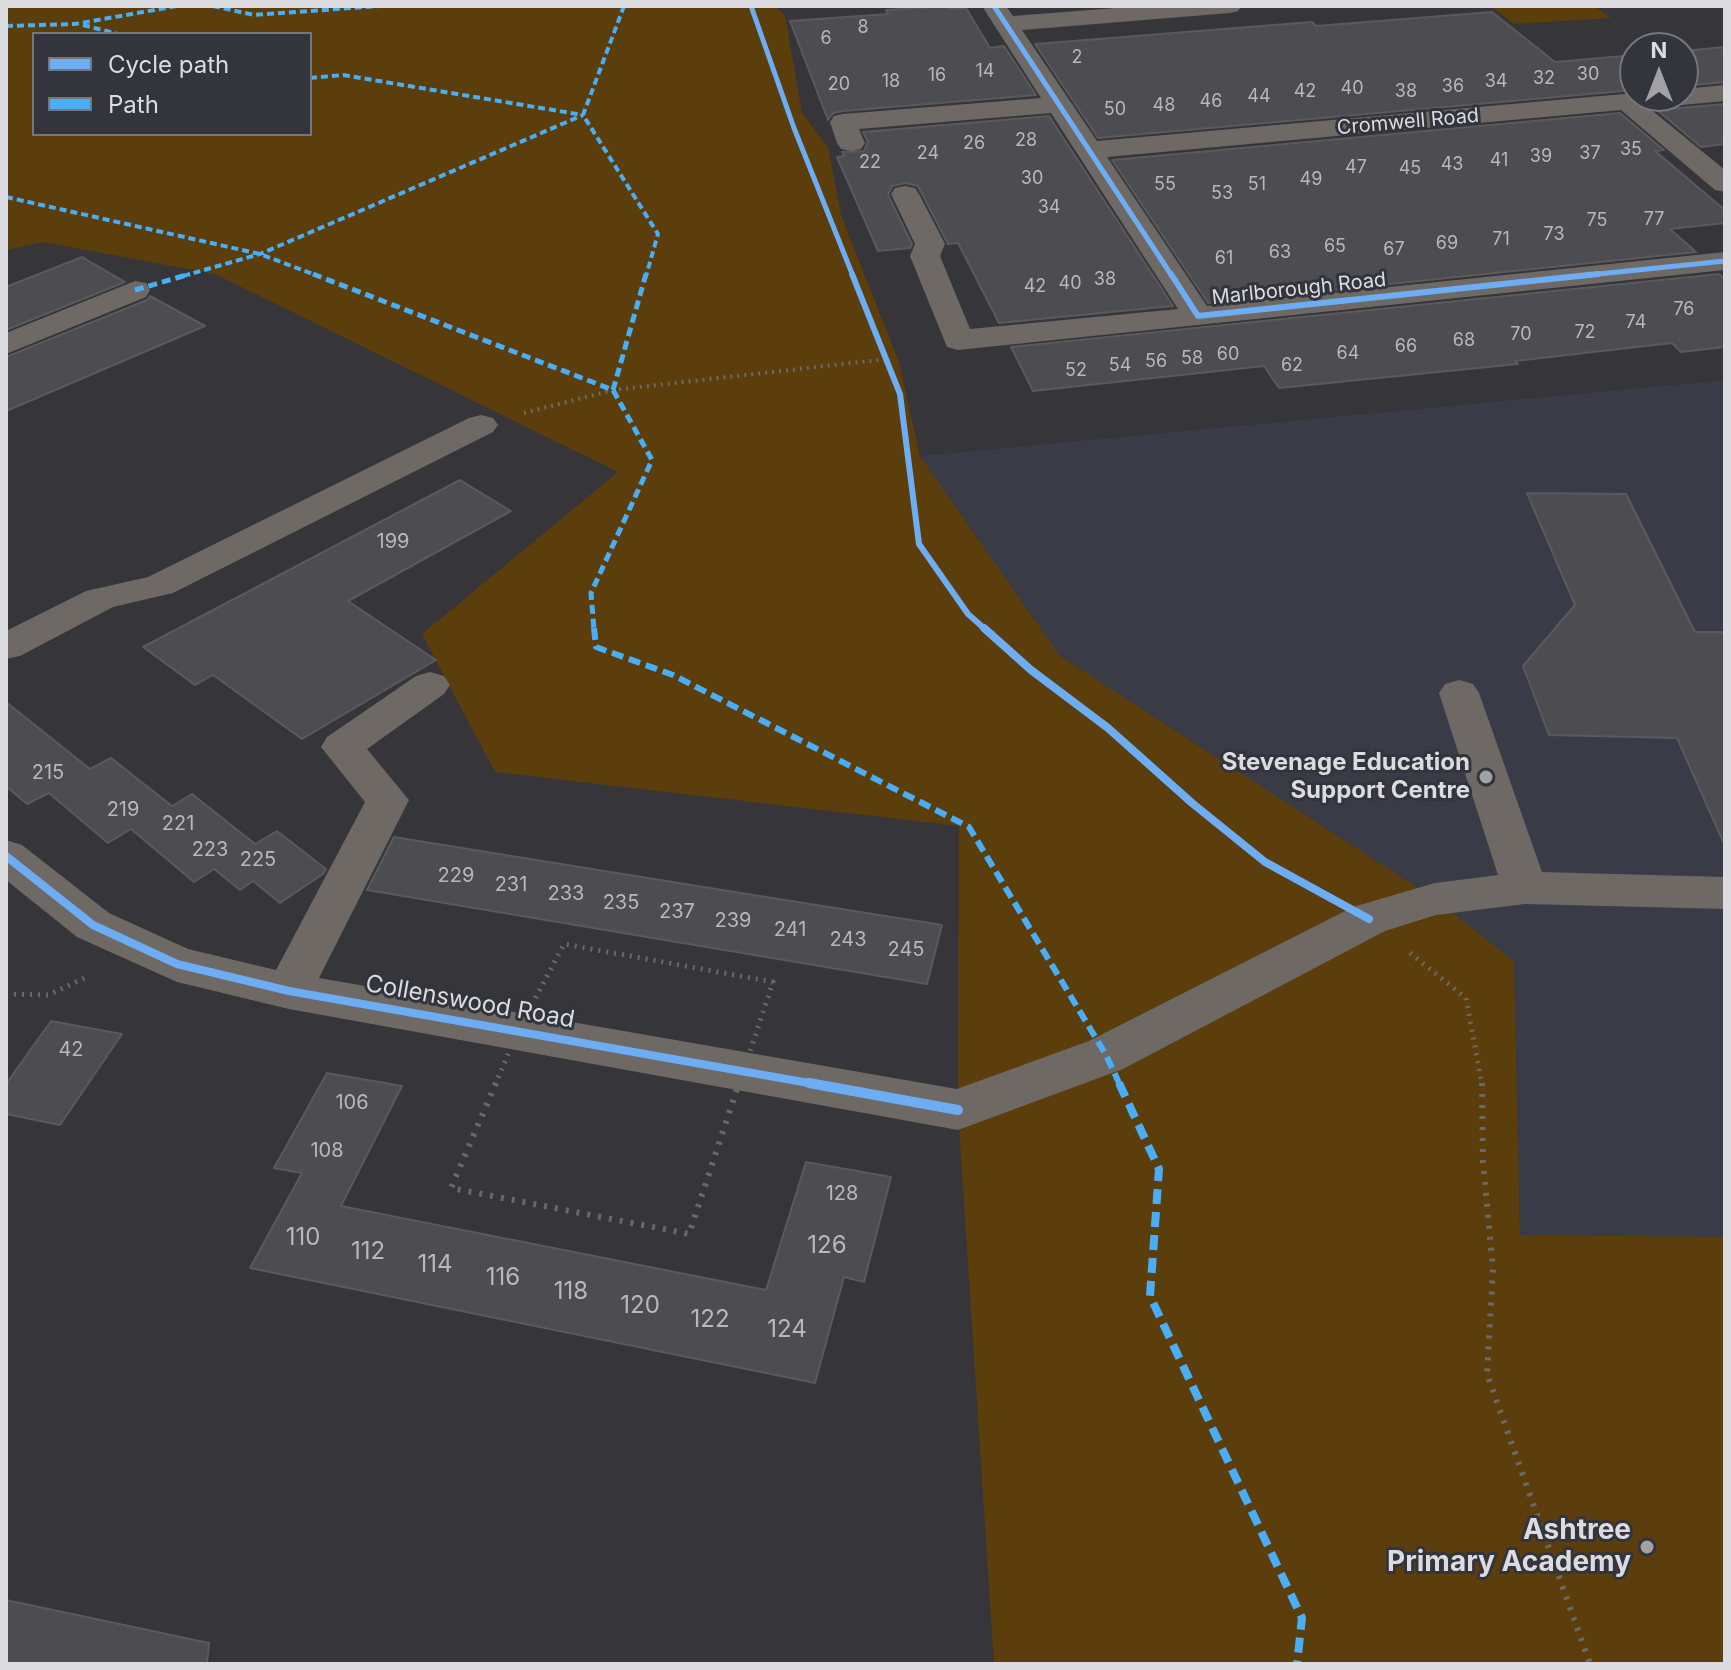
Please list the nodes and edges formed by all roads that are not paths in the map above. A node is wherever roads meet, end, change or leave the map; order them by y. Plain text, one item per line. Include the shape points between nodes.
1 (1230, 6) edge
2 (1000, 15) edge
3 (1725, 93) edge
4 (1699, 96) edge
5 (1059, 104) junction
6 (1619, 104) edge
7 (1639, 112) edge
8 (851, 143) dead end
9 (1090, 150) junction
10 (1725, 184) edge
11 (905, 194) dead end
12 (1725, 261) edge
13 (135, 290) dead end
14 (1198, 316) junction
15 (6, 344) edge
16 (481, 425) road end
17 (6, 647) edge
18 (430, 685) dead end
19 (1459, 693) dead end
20 (11, 868) edge
21 (1525, 888) junction
22 (1725, 893) edge
23 (289, 991) junction

1 - 2 street
2 - 5 street, Marlborough Road
3 - 4 street, Cromwell Road
5 - 8 street via 843,122
5 - 9 street, Marlborough Road
6 - 9 street, Cromwell Road
7 - 10 street
9 - 14 street, Marlborough Road
11 - 14 street, Marlborough Road via 930,244 925,256 958,340
12 - 14 street, Marlborough Road
13 - 15 street
16 - 17 street via 160,585 100,599
18 - 23 street via 342,747 387,800
19 - 21 street
20 - 23 street, Collenswood Road via 93,925 142,950 177,964
21 - 22 street
21 - 23 street, Collenswood Road via 1435,899 1369,919 1106,1055 958,1110

